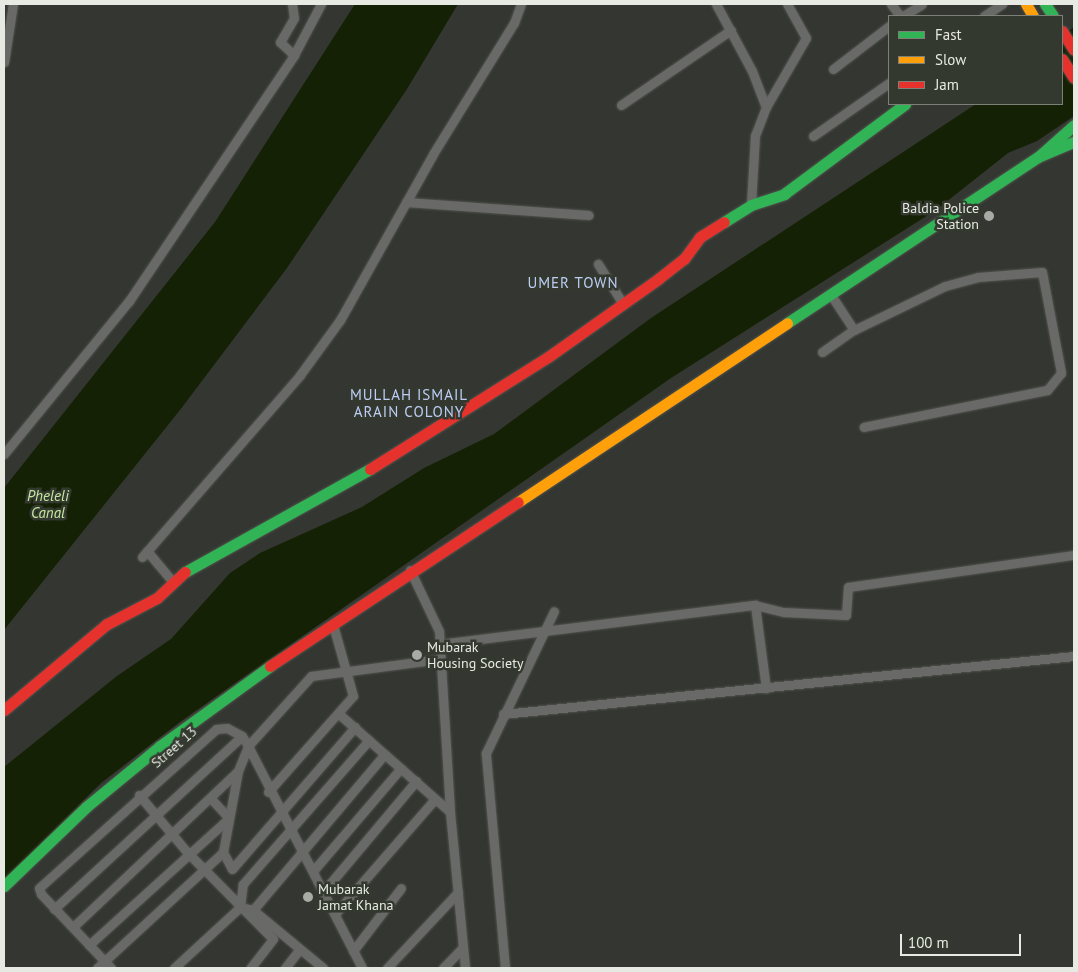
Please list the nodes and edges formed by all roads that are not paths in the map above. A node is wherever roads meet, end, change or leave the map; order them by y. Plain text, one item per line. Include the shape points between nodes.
1 (13, 4) edge
2 (292, 4) edge
3 (321, 4) edge
4 (521, 4) edge
5 (716, 4) edge
6 (787, 4) edge
7 (891, 4) edge
8 (922, 4) edge
9 (1002, 4) edge
10 (1026, 4) edge
11 (900, 15) edge
12 (903, 15) edge
13 (986, 15) edge
14 (1032, 15) edge
15 (888, 27) edge
16 (731, 30) junction
17 (1063, 32) edge
18 (1074, 50) edge
19 (294, 55) junction
20 (1063, 61) edge
21 (4, 62) edge
22 (833, 69) dead end
23 (1074, 78) edge
24 (888, 84) edge
25 (621, 105) dead end
26 (904, 105) edge
27 (766, 107) junction
28 (1074, 125) edge
29 (813, 136) dead end
30 (1074, 142) edge
31 (1038, 157) junction
32 (406, 202) junction
33 (752, 205) junction
34 (589, 214) dead end
35 (598, 264) dead end
36 (831, 295) junction
37 (624, 304) junction
38 (854, 330) junction
39 (822, 352) dead end
40 (864, 427) dead end
41 (4, 454) edge
42 (1074, 555) edge
43 (410, 570) junction
44 (172, 581) junction
45 (755, 605) junction
46 (554, 611) dead end
47 (333, 625) junction
48 (545, 634) junction
49 (440, 644) junction
50 (1074, 656) edge
51 (440, 659) junction
52 (348, 671) junction
53 (766, 688) junction
54 (4, 710) edge
55 (340, 714) junction
56 (503, 714) junction
57 (355, 727) junction
58 (242, 736) junction
59 (369, 740) junction
60 (248, 746) junction
61 (384, 754) junction
62 (401, 768) junction
63 (238, 771) junction
64 (416, 781) junction
65 (268, 792) junction
66 (139, 796) junction
67 (211, 799) junction
68 (436, 799) junction
69 (280, 811) junction
70 (450, 812) junction
71 (155, 816) junction
72 (229, 818) junction
73 (292, 831) junction
74 (172, 835) junction
75 (302, 851) junction
76 (187, 852) junction
77 (223, 852) junction
78 (203, 869) junction
79 (232, 869) junction
80 (313, 870) junction
81 (243, 884) junction
82 (4, 886) edge
83 (401, 888) dead end
84 (323, 892) junction
85 (458, 892) junction
86 (240, 906) junction
87 (54, 909) junction
88 (253, 910) junction
89 (335, 914) junction
90 (73, 928) junction
91 (89, 945) junction
92 (463, 947) junction
93 (299, 950) junction
94 (353, 950) junction
95 (108, 965) edge
96 (98, 968) edge
97 (174, 968) edge
98 (250, 968) edge
99 (285, 968) edge
100 (324, 968) edge
101 (362, 968) edge
102 (387, 968) edge
103 (443, 968) edge
104 (465, 968) edge
105 (505, 968) edge

1 - 21 street
2 - 19 street via 294,18 280,42
3 - 19 street
4 - 32 street via 514,23
5 - 16 street
6 - 27 street via 806,38
7 - 11 street
8 - 12 street
9 - 13 street
10 - 14 main road
15 - 22 street
16 - 25 street
16 - 27 street
17 - 18 main road
19 - 41 street via 129,301
20 - 23 main road
24 - 29 street
26 - 33 main road via 784,194
27 - 33 street via 754,135
28 - 31 main road via 1050,142
30 - 31 main road via 1057,152
31 - 36 main road
32 - 34 street
32 - 44 street via 340,320 300,375 145,554
33 - 37 main road via 700,237 684,259
35 - 37 street
36 - 38 street
36 - 43 main road
37 - 44 main road via 548,357 370,469 207,557
38 - 39 street
38 - 40 street via 946,286 978,277 1042,272 1061,373 1047,390
42 - 45 street via 848,587 846,615 784,612
43 - 47 main road
43 - 49 street via 439,631
44 - 54 main road via 157,598 108,624
45 - 48 street
45 - 53 street
46 - 48 street
47 - 52 street
47 - 82 main road via 160,746 86,807
48 - 49 street
48 - 56 street
49 - 51 street
50 - 53 street
51 - 52 street
51 - 70 street
52 - 55 street via 353,696
52 - 60 street via 311,676
53 - 56 street
55 - 57 street
55 - 65 street
56 - 105 street via 486,753 486,771
57 - 59 street
57 - 69 street
58 - 60 street
58 - 66 street, Street 13 via 235,731 216,729
58 - 71 street
59 - 61 street
59 - 73 street
60 - 63 street
60 - 65 street
61 - 62 street
61 - 75 street
62 - 64 street
62 - 80 street
63 - 67 street
63 - 72 street
64 - 68 street
64 - 84 street
65 - 69 street
66 - 71 street
66 - 87 street, Street 13 via 42,883 41,894
67 - 72 street
67 - 74 street
68 - 70 street
68 - 89 street
69 - 73 street
69 - 79 street
70 - 85 street
71 - 74 street
71 - 87 street
72 - 76 street
72 - 77 street
73 - 75 street
73 - 81 street
74 - 76 street
74 - 90 street
75 - 80 street
75 - 88 street
76 - 78 street
76 - 91 street
77 - 78 street
77 - 79 street
78 - 86 street
78 - 95 street
79 - 81 street
80 - 84 street
81 - 86 street
83 - 94 street
84 - 89 street
85 - 92 street
85 - 102 street
86 - 88 street
86 - 97 street
86 - 98 street via 273,939
87 - 90 street, Street 13
88 - 93 street
89 - 94 street
90 - 91 street, Street 13
91 - 95 street, Street 13
92 - 103 street
92 - 104 street
93 - 99 street
93 - 100 street
94 - 101 street
95 - 96 street

